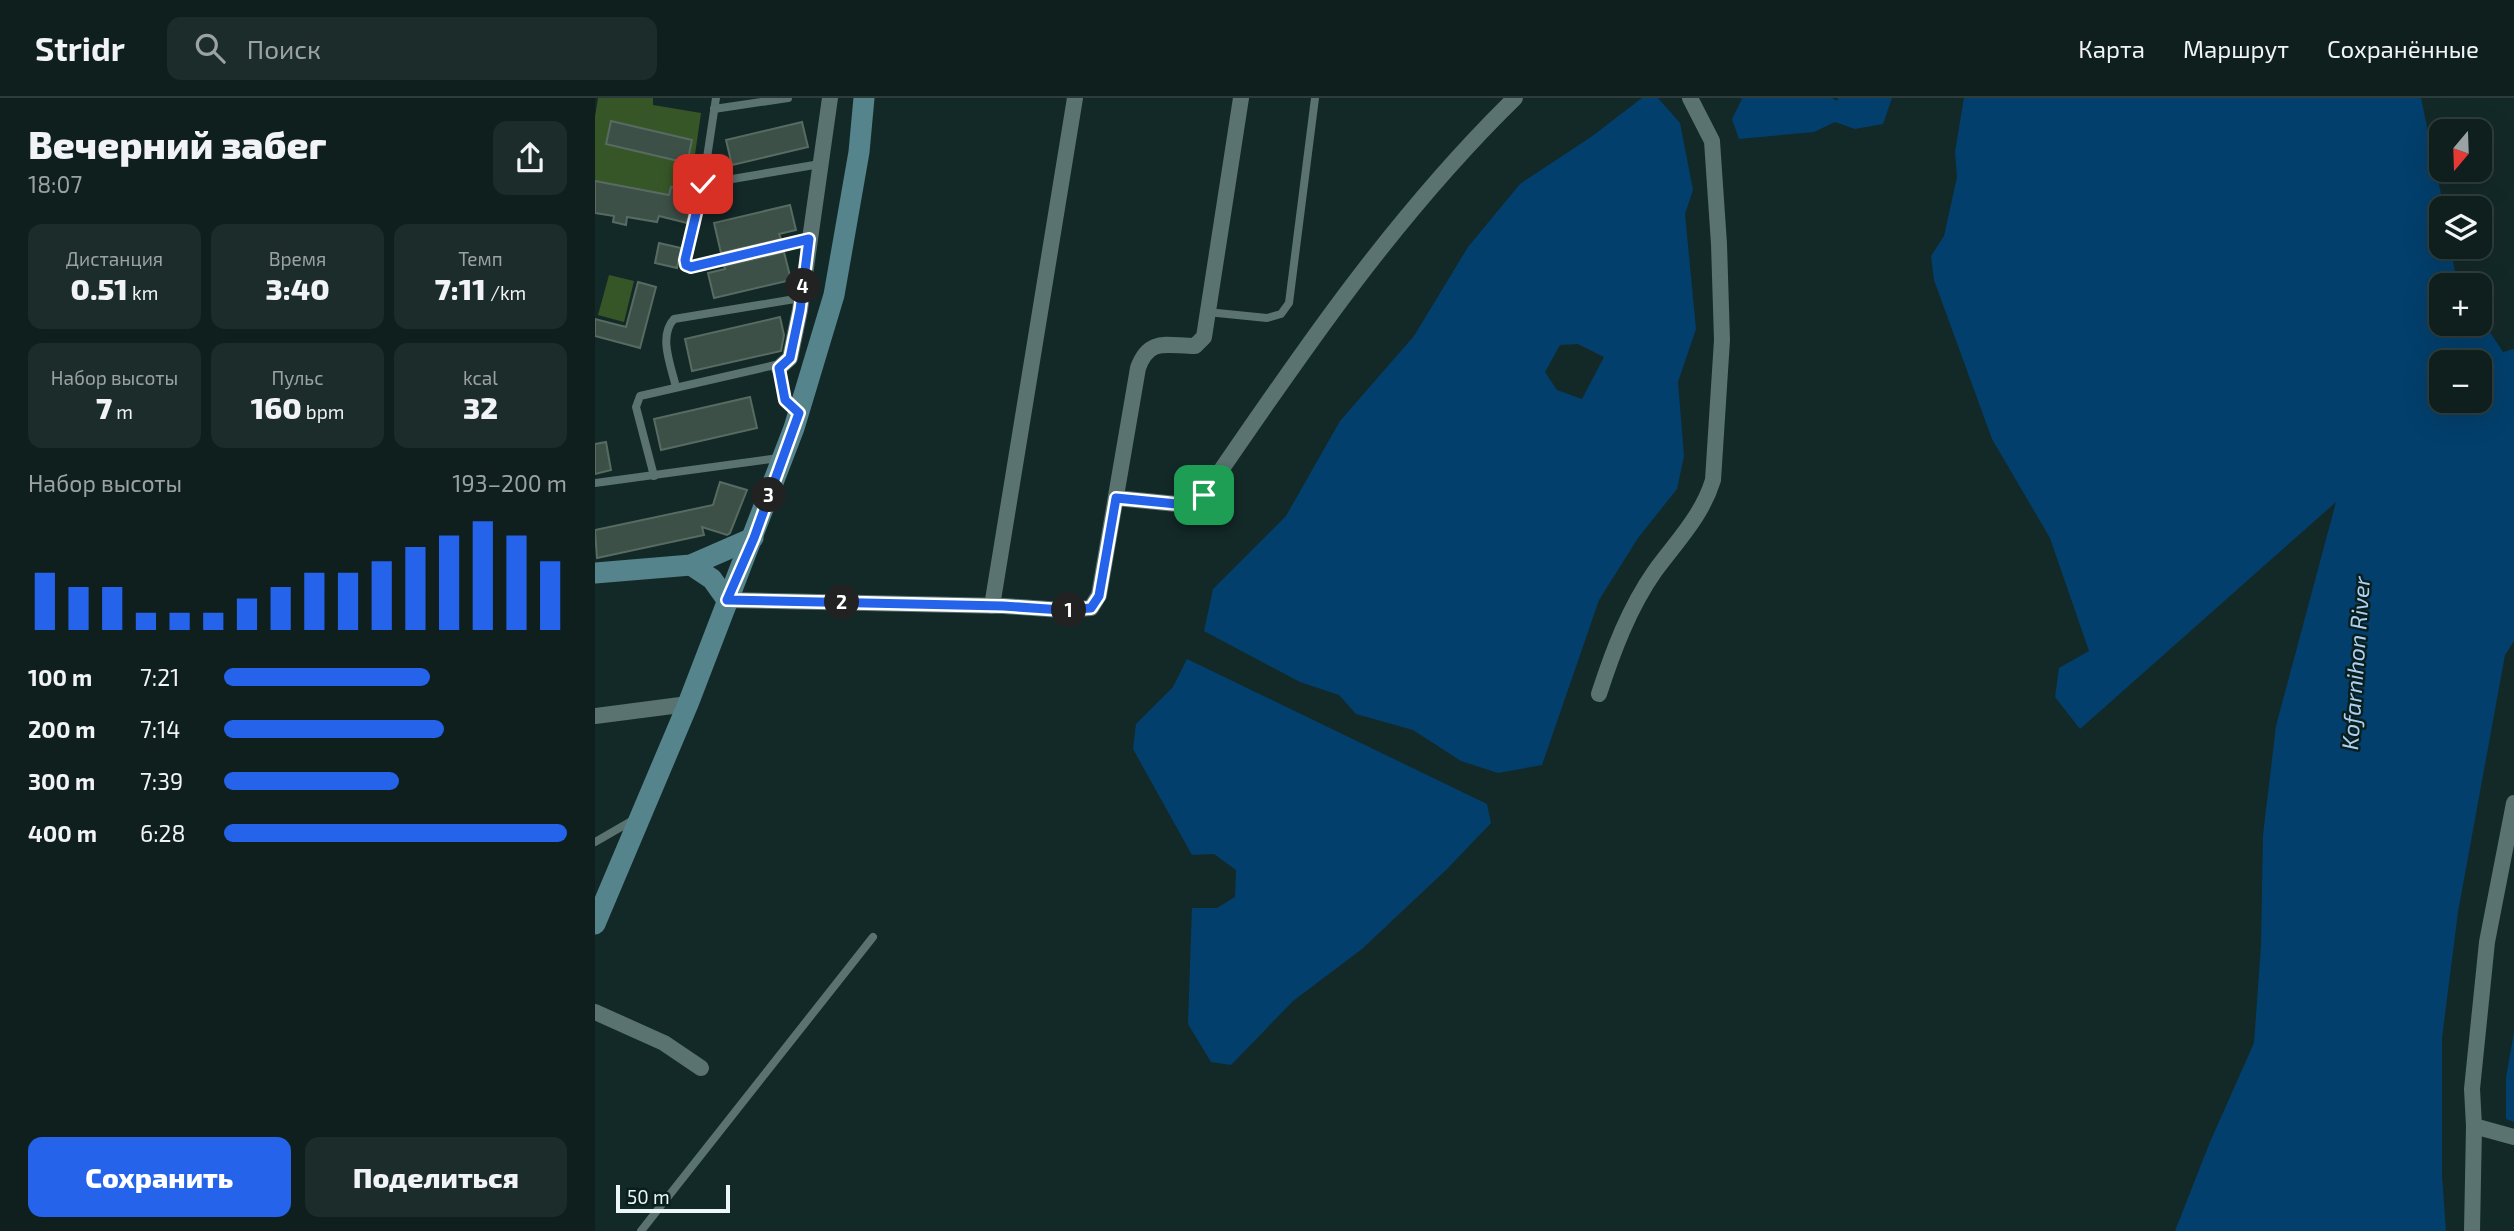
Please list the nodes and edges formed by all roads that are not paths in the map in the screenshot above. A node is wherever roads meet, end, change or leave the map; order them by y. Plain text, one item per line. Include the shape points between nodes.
1 (716, 98) edge
2 (788, 98) edge
3 (829, 98) edge
4 (865, 98) edge
5 (1075, 98) edge
6 (1241, 98) edge
7 (1315, 98) edge
8 (1515, 98) edge
9 (1690, 98) edge
10 (714, 109) junction
11 (820, 164) junction
12 (703, 184) junction
13 (809, 239) junction
14 (801, 298) junction
15 (1207, 312) junction
16 (779, 368) junction
17 (675, 387) junction
18 (799, 413) junction
19 (782, 457) junction
20 (654, 477) junction
21 (595, 483) edge
22 (1116, 498) junction
23 (754, 538) junction
24 (691, 565) junction
25 (595, 573) edge
26 (727, 600) junction
27 (992, 606) junction
28 (1599, 694) dead end
29 (688, 704) junction
30 (595, 716) edge
31 (2514, 803) edge
32 (643, 814) junction
33 (595, 842) edge
34 (595, 924) edge
35 (873, 937) dead end
36 (595, 1012) edge
37 (701, 1068) dead end
38 (2474, 1126) junction
39 (2514, 1137) edge
40 (641, 1231) edge
41 (2472, 1231) edge

1 - 10 lane
2 - 10 lane
3 - 11 street
4 - 18 main road via 834,295
5 - 27 street
6 - 15 street
7 - 15 lane via 1289,303 1281,314 1268,318
8 - 22 street via 1388,237 1204,495 1187,505
9 - 28 street via 1712,141 1719,244 1722,340 1713,480 1707,500 1633,607
10 - 12 lane
11 - 12 lane
11 - 13 street
12 - 13 lane via 686,265
13 - 14 street
14 - 16 street via 790,358
14 - 17 lane via 674,319 666,338
15 - 22 street via 1203,337 1195,346 1154,346 1142,357
16 - 17 lane via 775,365
16 - 18 lane via 785,400
17 - 20 lane via 640,396 637,401
18 - 19 main road
19 - 20 lane
19 - 23 main road
20 - 21 lane
22 - 27 street via 1099,596 1091,608
23 - 24 main road
23 - 26 main road
24 - 25 main road
24 - 26 main road via 712,579
26 - 27 street
26 - 29 main road
29 - 30 street
29 - 32 main road
31 - 38 street via 2487,942 2472,1090
32 - 33 lane
32 - 34 main road
35 - 40 lane
36 - 37 street via 664,1043
38 - 39 street
38 - 41 street

